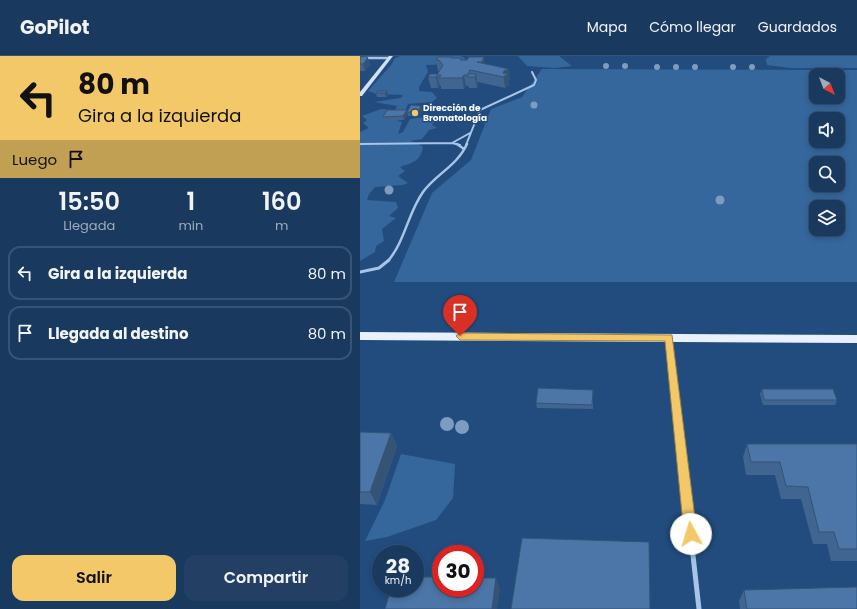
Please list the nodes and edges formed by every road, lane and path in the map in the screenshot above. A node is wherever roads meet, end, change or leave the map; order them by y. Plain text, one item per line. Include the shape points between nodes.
1 (390, 57) edge
2 (360, 58) edge
3 (532, 72) dead end
4 (360, 95) edge
5 (470, 133) junction
6 (360, 144) edge
7 (452, 144) junction
8 (464, 149) junction
9 (360, 272) edge
10 (360, 336) edge
11 (669, 338) junction
12 (857, 339) edge
13 (699, 609) edge

1 - 2 street
1 - 4 main road
3 - 5 lane via 536,80 534,85 480,110
5 - 7 lane
5 - 8 lane
6 - 7 lane
7 - 8 lane
8 - 9 lane via 459,159 430,185 420,198 395,254 378,269
10 - 11 main road
11 - 12 main road
11 - 13 street

